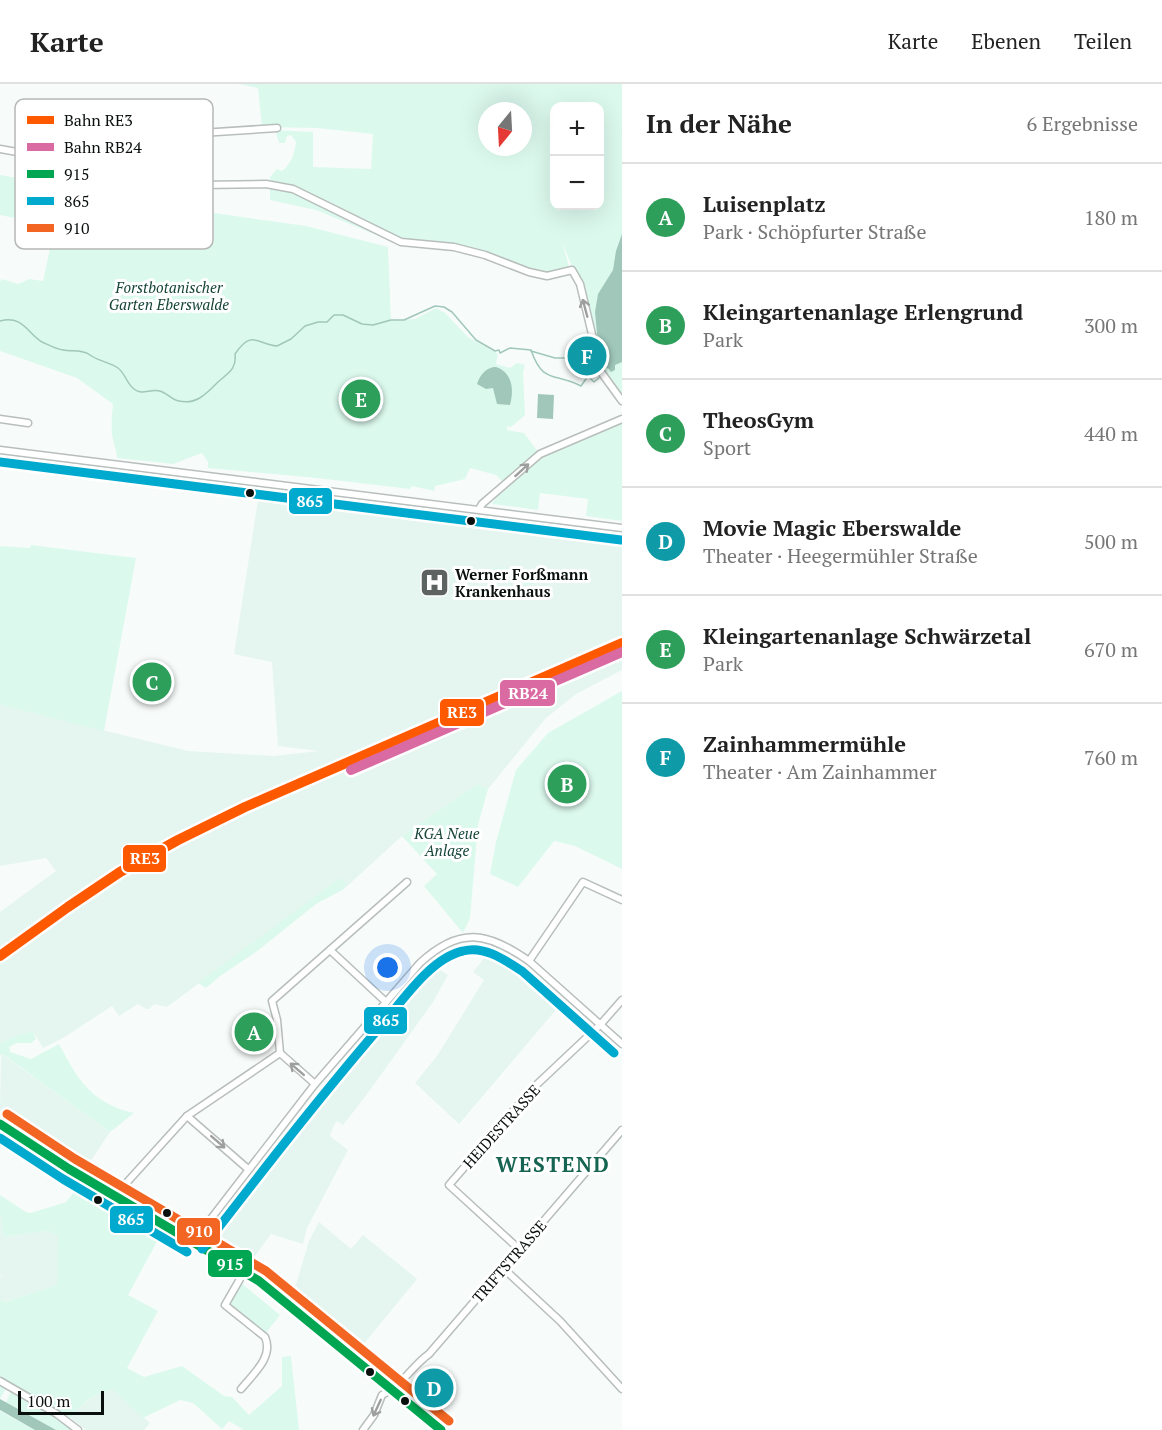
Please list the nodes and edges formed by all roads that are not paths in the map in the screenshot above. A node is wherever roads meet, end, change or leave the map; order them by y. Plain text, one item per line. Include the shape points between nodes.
1 (277, 128) dead end
2 (213, 132) edge
3 (0, 149) edge
4 (15, 152) edge
5 (213, 185) edge
6 (622, 401) edge
7 (0, 420) edge
8 (622, 420) edge
9 (27, 423) dead end
10 (0, 424) edge
11 (0, 450) edge
12 (479, 510) junction
13 (622, 528) edge
14 (407, 882) dead end
15 (622, 900) edge
16 (330, 950) junction
17 (529, 961) junction
18 (622, 1000) edge
19 (386, 1002) junction
20 (600, 1025) junction
21 (622, 1044) edge
22 (280, 1053) junction
23 (315, 1084) junction
24 (187, 1116) junction
25 (0, 1124) edge
26 (622, 1130) edge
27 (248, 1169) junction
28 (116, 1197) junction
29 (193, 1242) junction
30 (519, 1249) junction
31 (502, 1268) junction
32 (244, 1272) junction
33 (0, 1381) edge
34 (241, 1389) dead end
35 (622, 1389) edge
36 (393, 1390) junction
37 (78, 1430) edge
38 (363, 1430) edge
39 (441, 1430) edge

1 - 2 street
3 - 4 street
6 -> 5 street via 601,372 580,284 572,270 547,276 454,247 401,242 293,189 266,184
7 - 9 street
7 - 10 street
12 -> 8 street via 537,456
11 - 12 street
12 - 13 street
14 - 16 street
15 - 17 street via 583,882
16 - 19 street
16 - 22 street via 272,1001
17 - 19 street via 495,940 456,940 434,950
17 - 20 street
18 - 20 street, HEIDESTRASSE
19 - 23 street
20 - 21 street
20 - 30 street, HEIDESTRASSE via 531,1090 449,1185
23 -> 22 street
22 - 24 street
23 - 27 street
24 -> 27 street
24 - 28 street
25 - 28 main road
26 - 30 street, TRIFTSTRASSE
27 - 29 street
28 - 29 main road
29 - 32 main road
30 - 31 street, TRIFTSTRASSE
31 - 35 street via 560,1321
31 - 36 street, TRIFTSTRASSE
32 - 34 street via 225,1305 265,1337 268,1354
32 - 36 main road
33 - 37 street
36 -> 38 street, TRIFTSTRASSE via 382,1395
36 - 39 main road

